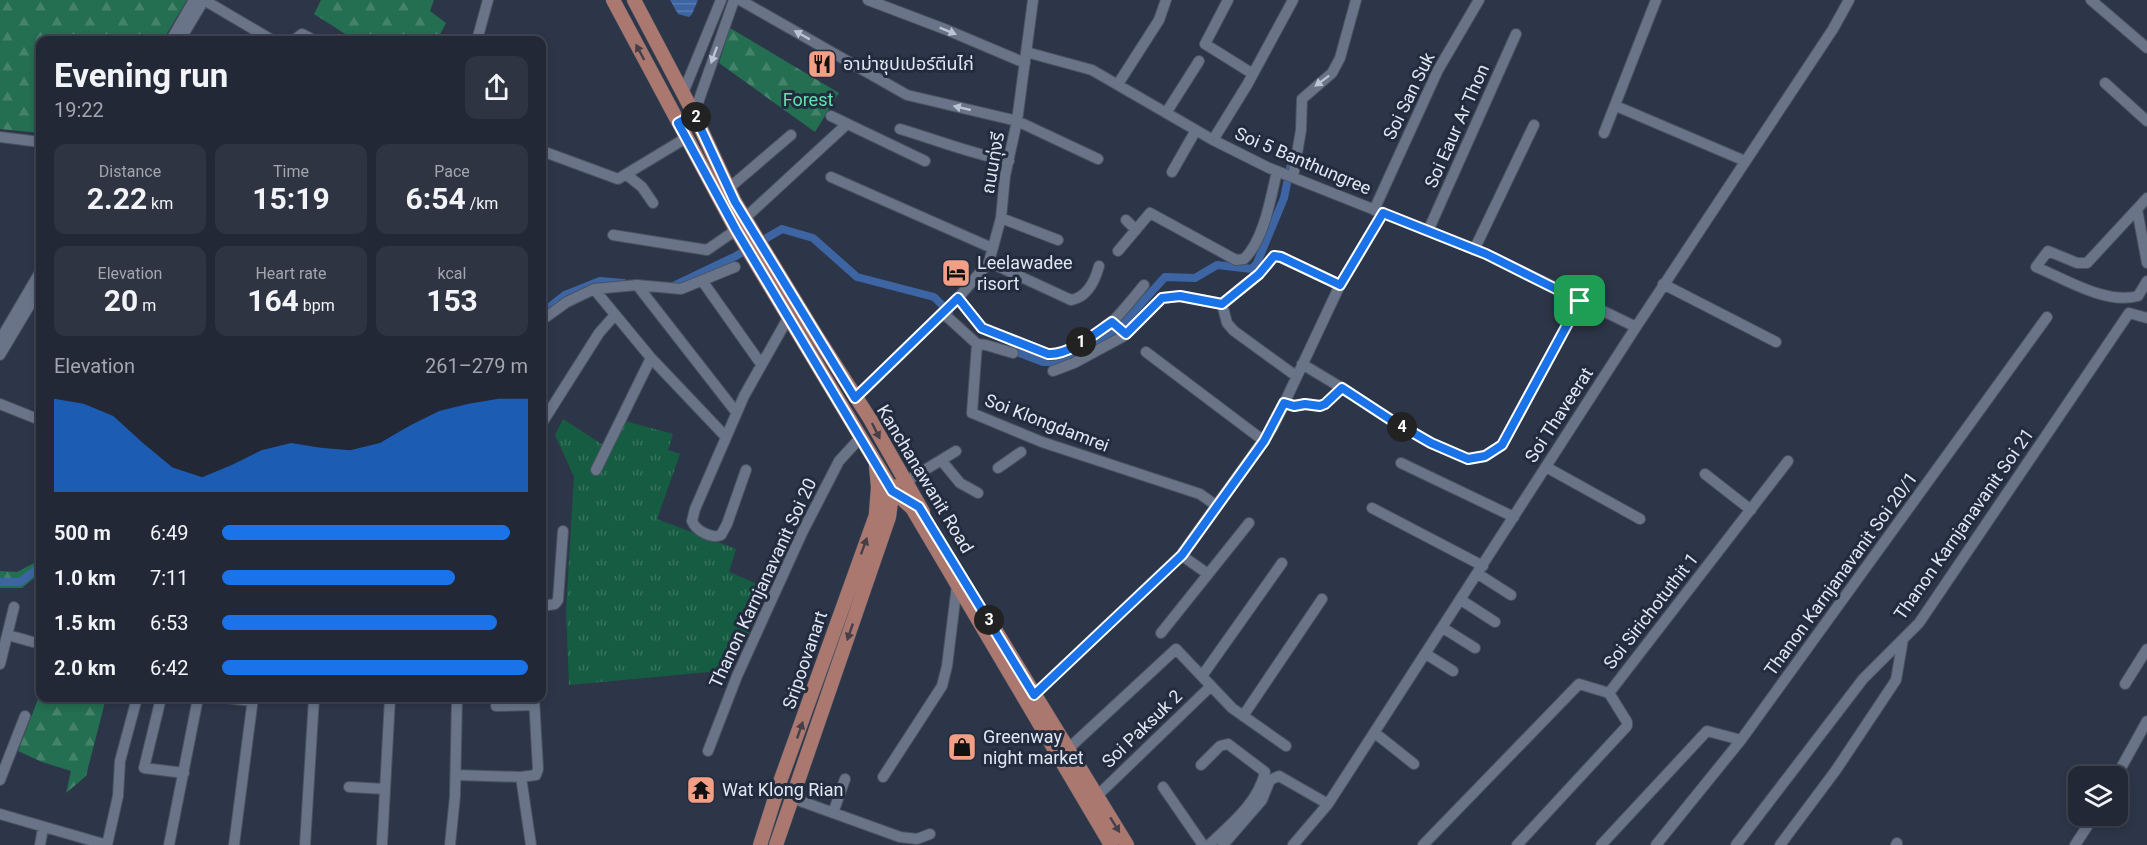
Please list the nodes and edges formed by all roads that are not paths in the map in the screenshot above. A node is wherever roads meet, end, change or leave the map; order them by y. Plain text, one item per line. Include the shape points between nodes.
1 (194, 0) edge
2 (204, 0) edge
3 (488, 0) edge
4 (613, 0) edge
5 (634, 0) edge
6 (721, 0) edge
7 (734, 0) edge
8 (740, 0) edge
9 (868, 0) edge
10 (1033, 0) edge
11 (1166, 0) edge
12 (1228, 0) edge
13 (1293, 0) edge
14 (1356, 0) edge
15 (1479, 0) edge
16 (1656, 0) edge
17 (1849, 0) edge
18 (2091, 0) edge
19 (1516, 34) dead end
20 (173, 36) edge
21 (182, 36) edge
22 (265, 36) edge
23 (478, 36) edge
24 (2147, 48) edge
25 (1025, 58) junction
26 (1199, 61) dead end
27 (1253, 74) junction
28 (2105, 83) dead end
29 (1118, 84) junction
30 (683, 93) junction
31 (667, 103) junction
32 (1616, 106) junction
33 (1166, 113) junction
34 (694, 114) junction
35 (831, 116) dead end
36 (1017, 121) junction
37 (2147, 121) edge
38 (678, 123) junction
39 (847, 124) junction
40 (1534, 125) dead end
41 (900, 129) dead end
42 (1196, 130) junction
43 (1604, 134) dead end
44 (791, 135) dead end
45 (0, 137) edge
46 (686, 138) junction
47 (1213, 140) junction
48 (36, 142) edge
49 (546, 152) edge
50 (1098, 159) dead end
51 (925, 161) dead end
52 (1009, 161) junction
53 (1745, 161) junction
54 (1277, 171) junction
55 (1172, 172) dead end
56 (627, 175) junction
57 (831, 177) dead end
58 (1293, 177) junction
59 (729, 188) junction
60 (2147, 198) edge
61 (652, 203) dead end
62 (2137, 209) junction
63 (1379, 212) junction
64 (1000, 218) junction
65 (1126, 220) dead end
66 (743, 227) junction
67 (1136, 230) junction
68 (1428, 231) junction
69 (613, 235) dead end
70 (1058, 240) dead end
71 (992, 248) junction
72 (1474, 250) junction
73 (1118, 251) dead end
74 (763, 260) junction
75 (989, 262) junction
76 (2147, 263) edge
77 (1099, 266) dead end
78 (735, 267) dead end
79 (36, 279) edge
80 (703, 282) junction
81 (2147, 282) edge
82 (1664, 284) junction
83 (637, 285) junction
84 (1144, 285) dead end
85 (1340, 285) junction
86 (594, 290) junction
87 (36, 295) edge
88 (2138, 296) junction
89 (955, 301) junction
90 (1580, 301) junction
91 (1222, 304) junction
92 (943, 313) junction
93 (2129, 313) junction
94 (546, 315) edge
95 (614, 316) junction
96 (2047, 317) dead end
97 (788, 318) junction
98 (2147, 318) edge
99 (1635, 327) junction
100 (1119, 328) junction
101 (0, 340) edge
102 (1776, 342) dead end
103 (977, 345) junction
104 (1146, 352) dead end
105 (1013, 353) dead end
106 (0, 355) edge
107 (651, 358) junction
108 (761, 364) junction
109 (1302, 364) junction
110 (1053, 371) dead end
111 (1296, 376) junction
112 (1342, 388) junction
113 (855, 398) junction
114 (1284, 403) junction
115 (0, 404) edge
116 (736, 412) junction
117 (546, 417) edge
118 (36, 418) edge
119 (726, 437) junction
120 (861, 437) junction
121 (1264, 441) junction
122 (956, 451) dead end
123 (1021, 452) dead end
124 (890, 457) junction
125 (941, 460) junction
126 (875, 461) junction
127 (1788, 461) dead end
128 (1401, 463) dead end
129 (1546, 467) junction
130 (998, 468) dead end
131 (596, 470) dead end
132 (746, 470) dead end
133 (1705, 474) dead end
134 (904, 481) junction
135 (892, 491) junction
136 (978, 493) dead end
137 (1217, 506) junction
138 (916, 507) junction
139 (1372, 508) dead end
140 (1750, 510) junction
141 (883, 516) junction
142 (1514, 517) junction
143 (1640, 519) dead end
144 (1249, 523) dead end
145 (563, 531) dead end
146 (1182, 555) junction
147 (1282, 563) dead end
148 (1480, 570) junction
149 (1208, 574) junction
150 (957, 585) junction
151 (1511, 595) dead end
152 (1322, 600) dead end
153 (1461, 600) junction
154 (546, 605) edge
155 (14, 607) dead end
156 (1496, 622) dead end
157 (1443, 628) junction
158 (1161, 633) dead end
159 (8, 635) junction
160 (1903, 639) junction
161 (36, 643) edge
162 (1475, 648) dead end
163 (2147, 650) edge
164 (1426, 654) junction
165 (0, 664) edge
166 (1454, 671) dead end
167 (1202, 676) junction
168 (2126, 684) dead end
169 (1211, 686) junction
170 (1609, 693) junction
171 (1034, 695) junction
172 (136, 702) edge
173 (159, 702) edge
174 (197, 702) edge
175 (252, 702) edge
176 (314, 702) edge
177 (390, 702) edge
178 (457, 702) edge
179 (526, 702) edge
180 (534, 702) edge
181 (496, 706) dead end
182 (25, 716) dead end
183 (1243, 716) junction
184 (2147, 721) edge
185 (1375, 733) junction
186 (2144, 735) edge
187 (1741, 740) junction
188 (1286, 746) dead end
189 (1068, 748) junction
190 (708, 751) dead end
191 (789, 760) junction
192 (1414, 764) dead end
193 (804, 765) junction
194 (1201, 765) dead end
195 (2123, 766) edge
196 (184, 773) junction
197 (456, 775) junction
198 (521, 777) junction
199 (883, 777) dead end
200 (844, 779) dead end
201 (0, 780) edge
202 (349, 787) dead end
203 (1163, 787) dead end
204 (385, 789) junction
205 (1097, 796) junction
206 (792, 798) junction
207 (1328, 804) junction
208 (833, 813) junction
209 (0, 814) edge
210 (2087, 826) edge
211 (43, 828) junction
212 (930, 834) dead end
213 (78, 841) edge
214 (40, 845) edge
215 (107, 845) edge
216 (169, 845) edge
217 (234, 845) edge
218 (305, 845) edge
219 (382, 845) edge
220 (450, 845) edge
221 (531, 845) edge
222 (760, 845) edge
223 (776, 845) edge
224 (1111, 845) edge
225 (1127, 845) edge
226 (1203, 845) edge
227 (1209, 845) edge
228 (1223, 845) edge
229 (1293, 845) edge
230 (1424, 845) edge
231 (1517, 845) edge
232 (1601, 845) edge
233 (1656, 845) edge
234 (1736, 845) edge
235 (1780, 845) edge
236 (2075, 845) edge

1 - 20 street
2 - 21 street
2 - 22 street
3 - 23 street
31 -> 4 main road, Kanchanawanit Road
5 - 30 main road, Kanchanawanit Road
6 - 30 street
7 -> 34 street
36 -> 8 street via 907,95
9 -> 25 street, Soi 5 Banthungree
10 - 25 street, ถนนทุ่งรี
11 - 29 street via 1159,20
12 - 27 street via 1205,44
13 - 27 street
14 -> 58 street via 1332,73 1302,99
15 - 63 street, Soi San Suk via 1438,70
16 - 32 street
17 - 53 street, Soi Thaveerat
18 - 24 street
19 - 68 street, Soi Eaur Ar Thon
25 - 29 street, Soi 5 Banthungree via 1092,70
25 - 36 street, ถนนทุ่งรี
26 - 33 street
27 - 47 street
28 - 37 street
29 - 33 street, Soi 5 Banthungree
30 - 31 main road
30 - 34 main road, Kanchanawanit Road
31 - 38 main road, Kanchanawanit Road
32 - 43 street
32 - 53 street
33 - 42 street, Soi 5 Banthungree
34 - 38 main road
34 - 59 main road, Kanchanawanit Road
35 - 39 street
36 - 50 street
36 - 52 street, ถนนทุ่งรี
38 - 46 main road, Kanchanawanit Road
39 - 51 street
39 - 66 street
40 - 72 street
41 - 52 street
42 - 47 street, Soi 5 Banthungree
42 - 55 street
44 - 59 street
45 - 48 street
46 - 56 street
46 - 66 main road, Kanchanawanit Road
47 - 54 street, Soi 5 Banthungree
49 - 56 street via 614,178
52 - 64 street, ถนนทุ่งรี
53 - 82 street, Soi Thaveerat
54 - 58 street, Soi 5 Banthungree
54 - 67 street via 1267,215 1243,260 1236,260 1150,213
56 - 61 street via 642,187
57 - 71 street
58 - 63 street, Soi 5 Banthungree
59 - 66 main road, Kanchanawanit Road
60 - 62 street
62 - 76 street
62 - 88 street via 2087,263 2077,264 2048,251 2036,267 2109,297
63 - 68 street, Soi 5 Banthungree
63 - 85 street, Soi San Suk
64 - 70 street
64 - 71 street, ถนนทุ่งรี
65 - 67 street
66 - 69 street via 707,250
66 - 74 main road, Kanchanawanit Road
67 - 73 street
68 - 72 street, Soi 5 Banthungree
71 - 75 street, ถนนทุ่งรี
72 - 90 street, Soi 5 Banthungree
74 - 97 main road, Kanchanawanit Road
74 - 113 main road, Kanchanawanit Road
75 - 77 street via 1071,300 1093,285
75 - 89 street, ถนนทุ่งรี
78 - 80 street
79 - 101 street
80 - 83 street via 677,289
80 - 108 street
81 - 88 street, Thanon Karnjanavanit Soi 21
82 - 99 street, Soi Thaveerat
82 - 102 street
83 - 86 street
83 - 116 street
84 - 100 street
85 - 91 street via 1274,256 1259,274
85 - 109 street, Soi San Suk
86 - 94 street
86 - 95 street
87 - 106 street
88 - 93 street, Thanon Karnjanavanit Soi 21
89 - 92 street, ถนนทุ่งรี
89 - 100 street via 982,328 1048,354 1061,353
90 - 99 street, Soi 5 Banthungree
90 - 112 street via 1502,445 1485,456 1468,459 1431,443
91 - 100 street via 1180,296 1162,298
91 - 111 street via 1233,332
92 - 103 street
92 - 113 street, ถนนทุ่งรี
93 - 98 street
93 - 160 street, Thanon Karnjanavanit Soi 21 via 1919,623
95 - 107 street
95 - 117 street
96 - 187 street, Thanon Karnjanavanit Soi 20/1
97 - 108 street
97 - 120 main road, Kanchanawanit Road
99 - 129 street, Soi Thaveerat
100 - 110 street via 1074,363
103 - 105 street
103 - 137 street, Soi Klongdamrei via 972,413 1042,442 1200,494
104 - 121 street
107 - 119 street
107 - 131 street
108 - 116 street
109 - 111 street, Soi San Suk
109 - 112 street
111 - 114 street, Soi San Suk
112 - 114 street via 1320,406
113 -> 124 main road, Kanchanawanit Road
114 - 121 street, Soi San Suk
115 - 118 street
116 - 119 street
119 - 132 street via 695,509 692,521 696,529 716,537 721,535
120 - 126 main road, Kanchanawanit Road
120 - 190 street, Thanon Karnjanavanit Soi 20 via 839,461 769,603
121 - 137 street, Soi San Suk
122 - 125 street
123 - 130 street
124 - 134 main road, Kanchanawanit Road
124 - 135 main road, Sripoovanart
125 - 134 street
125 - 136 street via 960,483
126 - 135 main road, Kanchanawanit Road
126 - 141 main road
127 - 140 street, Soi Sirichotuthit 1
128 - 142 street
129 - 142 street, Soi Thaveerat
129 - 143 street
133 - 140 street
134 - 135 street
134 - 138 main road, Kanchanawanit Road
135 - 138 main road
135 - 141 main road, Sripoovanart
137 - 146 street, Soi San Suk
138 - 141 main road
138 - 150 main road, Kanchanawanit Road
138 - 171 main road, Kanchanawanit Road
139 - 148 street
140 - 170 street, Soi Sirichotuthit 1
191 -> 141 main road, Sripoovanart
141 -> 193 main road, Sripoovanart
142 - 148 street, Soi Thaveerat
144 - 149 street
145 - 154 street via 558,600
146 - 149 street
146 - 171 street, Soi San Suk
147 - 167 street
148 - 151 street
148 - 153 street, Soi Thaveerat
149 - 158 street
150 - 199 street via 942,686
150 - 224 main road, Kanchanawanit Road
152 - 183 street
153 - 156 street
153 - 157 street, Soi Thaveerat
155 - 159 street
157 - 162 street
157 - 164 street, Soi Thaveerat
159 - 161 street
159 - 165 street
160 - 234 street, Thanon Karnjanavanit Soi 21 via 1863,679
160 - 235 street via 1896,680
163 - 168 street
164 - 166 street
164 - 185 street, Soi Thaveerat
167 - 169 street
167 - 189 street via 1176,649
169 - 183 street
169 - 205 street, Soi Paksuk 2
170 - 230 street, Soi Sirichotuthit 1 via 1578,684
170 - 231 street via 1627,726
171 - 189 main road, Kanchanawanit Road
172 - 215 street via 120,761 118,796
173 - 196 street via 144,768
174 - 196 street
175 - 217 street
176 - 218 street
177 - 204 street
178 - 197 street
179 - 181 street
180 - 198 street via 538,769 536,775
182 - 201 street
183 - 188 street
184 - 186 street
185 - 192 street
185 - 207 street, Soi Thaveerat
186 - 195 street
187 - 232 street via 1707,730
187 - 233 street, Thanon Karnjanavanit Soi 20/1
189 - 205 main road, Kanchanawanit Road
191 - 193 main road
191 - 222 main road, Sripoovanart
193 - 206 main road, Sripoovanart
194 - 227 street via 1220,746 1228,744 1265,772 1256,795 1238,819
196 - 216 street
197 - 198 street
197 - 220 street
198 - 221 street
200 - 208 street
202 - 204 street
203 - 226 street
204 - 219 street
205 -> 225 main road, Kanchanawanit Road
206 - 208 street
206 - 223 main road, Sripoovanart
207 - 228 street via 1279,776 1270,780 1262,800
207 - 229 street, Soi Thaveerat
208 - 212 street via 900,837 917,839
209 - 211 street
210 - 236 street
211 - 213 street
211 - 214 street
213 - 215 street

